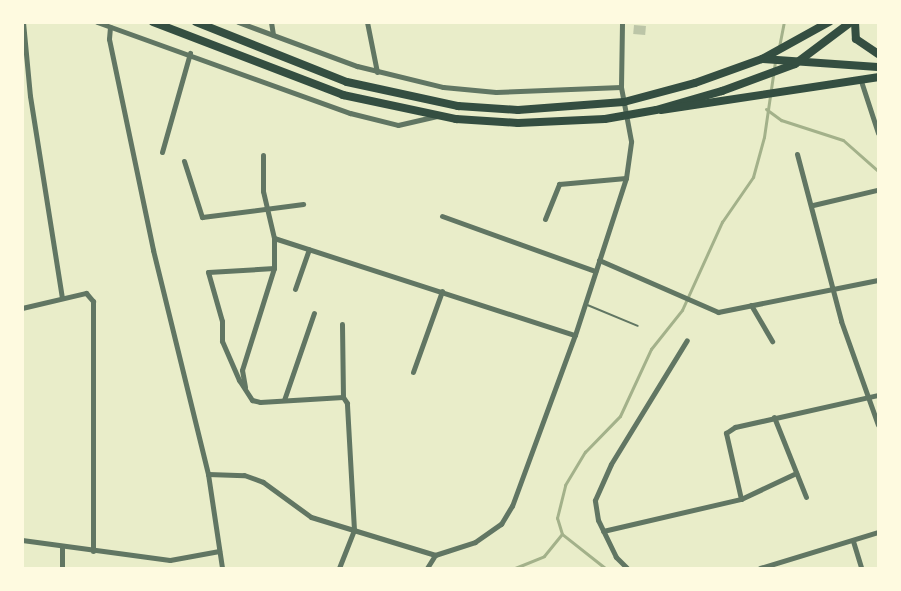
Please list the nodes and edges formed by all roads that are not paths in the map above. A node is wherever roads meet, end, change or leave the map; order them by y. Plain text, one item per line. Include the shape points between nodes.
1 (23, 22) edge
2 (96, 22) edge
3 (153, 22) edge
4 (196, 22) edge
5 (238, 22) edge
6 (271, 22) edge
7 (367, 22) edge
8 (622, 22) edge
9 (828, 22) edge
10 (853, 22) edge
11 (110, 27) junction
12 (273, 35) junction
13 (190, 53) junction
14 (879, 54) edge
15 (762, 59) junction
16 (795, 64) junction
17 (784, 65) junction
18 (879, 67) edge
19 (377, 72) junction
20 (879, 78) edge
21 (861, 81) junction
22 (621, 87) junction
23 (22, 96) edge
24 (30, 96) junction
25 (624, 102) junction
26 (656, 110) junction
27 (438, 116) junction
28 (626, 116) junction
29 (879, 133) edge
30 (162, 152) dead end
31 (797, 154) dead end
32 (263, 155) dead end
33 (184, 161) dead end
34 (626, 178) junction
35 (877, 190) edge
36 (303, 204) dead end
37 (813, 206) junction
38 (267, 207) junction
39 (442, 216) dead end
40 (545, 219) dead end
41 (274, 238) junction
42 (309, 249) junction
43 (599, 260) junction
44 (274, 268) junction
45 (595, 272) junction
46 (879, 280) edge
47 (295, 288) dead end
48 (832, 289) junction
49 (442, 291) junction
50 (62, 297) junction
51 (585, 304) junction
52 (751, 305) junction
53 (22, 308) edge
54 (314, 313) dead end
55 (342, 324) dead end
56 (638, 326) dead end
57 (575, 335) junction
58 (687, 340) dead end
59 (772, 341) dead end
60 (413, 372) dead end
61 (247, 393) junction
62 (879, 395) edge
63 (868, 396) junction
64 (343, 397) junction
65 (284, 400) junction
66 (774, 417) junction
67 (879, 425) edge
68 (796, 473) junction
69 (208, 474) junction
70 (806, 497) dead end
71 (741, 499) junction
72 (354, 530) junction
73 (603, 531) junction
74 (879, 532) edge
75 (22, 540) edge
76 (853, 541) junction
77 (62, 548) junction
78 (93, 551) junction
79 (219, 551) junction
80 (435, 555) junction
81 (170, 560) junction
82 (784, 565) edge
83 (62, 568) edge
84 (170, 568) edge
85 (222, 568) edge
86 (339, 568) edge
87 (427, 568) edge
88 (627, 568) edge
89 (760, 568) edge
90 (861, 568) edge

1 - 24 street
2 - 11 street
3 - 27 main road via 343,95
4 - 25 main road via 347,82 415,99 518,110
5 - 12 street
6 - 12 street
7 - 19 street
8 - 22 street
9 - 15 main road
10 - 14 main road via 856,39
10 - 16 main road
11 - 13 street
11 - 69 street via 109,39 153,250
12 - 19 street
13 - 27 street via 350,112 388,122 408,124
13 - 30 street
15 - 17 main road
15 - 25 main road
16 - 17 main road
16 - 18 main road
17 - 26 main road via 722,91
19 - 22 street via 443,87 496,92
20 - 21 main road
21 - 26 main road
21 - 29 street
22 - 25 street
23 - 24 street
24 - 50 street
25 - 28 street
26 - 28 main road
27 - 28 main road via 518,123
28 - 34 street via 631,141
31 - 37 street
32 - 38 street
33 - 38 street via 202,217
34 - 40 street via 559,184
34 - 43 street
35 - 37 street
36 - 38 street
37 - 48 street
38 - 41 street
39 - 45 street
41 - 42 street
41 - 44 street
42 - 47 street
42 - 49 street
43 - 45 street
43 - 52 street via 717,312
44 - 61 street via 242,370
44 - 61 street via 208,272 222,321 225,353
45 - 51 street
46 - 48 street
48 - 52 street
48 - 63 street
49 - 57 street
49 - 60 street
50 - 53 street
50 - 78 street via 86,293 91,296
51 - 56 lane
51 - 57 street
52 - 59 street
54 - 65 street
55 - 64 street
57 - 80 street via 512,506 501,524 475,542
58 - 73 street via 600,488 595,510
61 - 65 street via 252,400
62 - 63 street
63 - 66 street
63 - 67 street
64 - 65 street
64 - 72 street via 347,403
66 - 68 street
66 - 71 street via 726,433
68 - 70 street
68 - 71 street
69 - 72 street via 244,475 263,483 311,517
69 - 79 street
71 - 73 street
72 - 80 street
72 - 86 street
73 - 88 street
74 - 76 street
75 - 77 street
76 - 82 street
76 - 90 street
77 - 78 street
77 - 83 street
78 - 81 street
79 - 81 street
79 - 85 street
80 - 87 street
81 - 84 street
82 - 89 street

